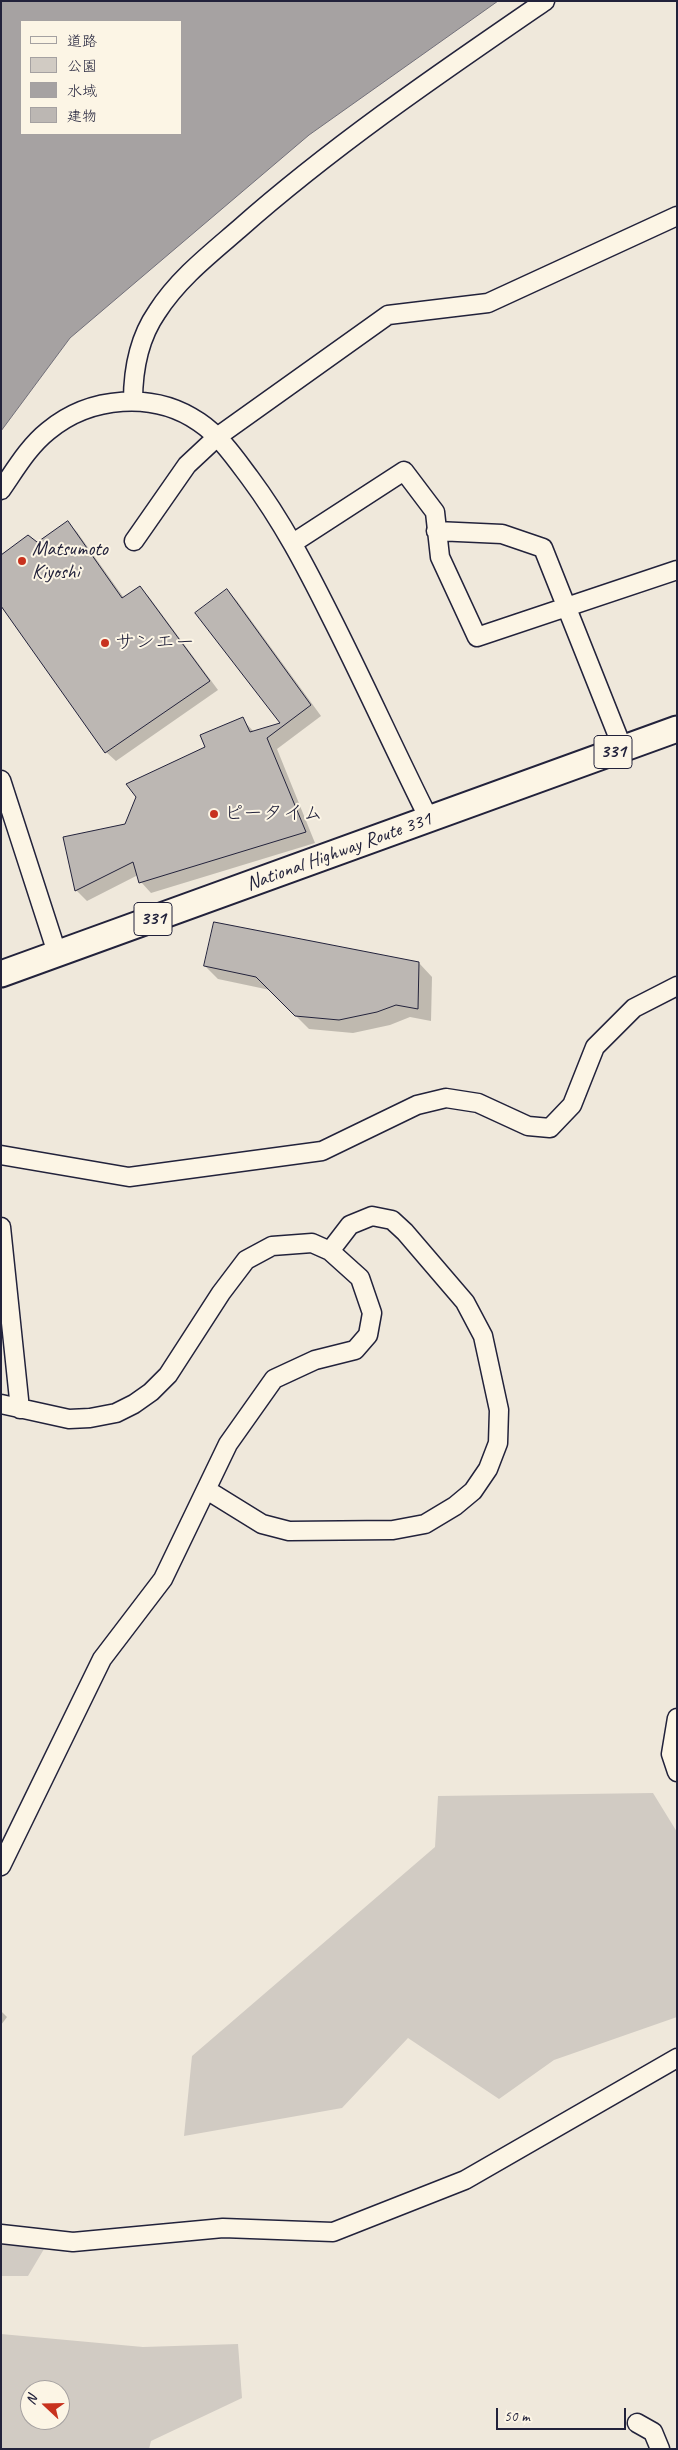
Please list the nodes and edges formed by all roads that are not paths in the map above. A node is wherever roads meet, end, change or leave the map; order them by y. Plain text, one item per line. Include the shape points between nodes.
1 (545, 1) edge
2 (677, 216) edge
3 (133, 401) junction
4 (217, 437) junction
5 (1, 490) edge
6 (436, 532) junction
7 (134, 542) dead end
8 (293, 543) junction
9 (677, 570) edge
10 (566, 608) junction
11 (677, 729) edge
12 (623, 749) junction
13 (1, 780) edge
14 (429, 819) junction
15 (57, 953) junction
16 (1, 974) edge
17 (677, 986) edge
18 (1, 1155) edge
19 (1, 1227) edge
20 (330, 1251) junction
21 (1, 1404) edge
22 (20, 1409) junction
23 (1, 1418) edge
24 (207, 1490) junction
25 (677, 1718) edge
26 (677, 1772) edge
27 (1, 1866) edge
28 (677, 2058) edge
29 (1, 2234) edge
30 (637, 2423) dead end
31 (660, 2449) edge

1 - 3 street via 377,118 268,203 191,271 157,312 143,339 133,376
2 - 4 street via 488,303 388,315
3 - 4 street via 173,408 200,422
3 - 5 street via 95,406 48,430 29,450
4 - 7 street via 187,465
4 - 8 street via 262,494
6 - 8 street via 435,512 404,471
6 - 10 street via 502,534 543,548
6 - 10 street via 440,557 477,637
8 - 14 street
9 - 10 street
10 - 12 street
11 - 12 highway, National Highway Route 331 / 331
12 - 14 highway, National Highway Route 331 / 331
13 - 15 street
14 - 15 highway, National Highway Route 331 / 331
15 - 16 highway, National Highway Route 331 / 331
17 - 18 street via 634,1008 595,1046 572,1105 550,1128 528,1126 478,1103 446,1098 416,1105 322,1151 129,1177
19 - 22 street
20 - 22 street via 312,1244 294,1243 272,1246 246,1260 168,1375 134,1404 90,1418 69,1419
20 - 24 street via 360,1278 372,1313 368,1335 355,1350 315,1360 274,1379 228,1444
20 - 24 street via 350,1225 372,1216 392,1220 465,1302 483,1336 499,1410 498,1443 488,1469 473,1490 455,1506 425,1524 393,1530 289,1531 262,1524
21 - 22 street
22 - 23 street
24 - 27 street via 163,1579 102,1659
25 - 26 street via 671,1754
28 - 29 street via 465,2180 333,2232 223,2228 73,2242
30 - 31 street via 653,2432

